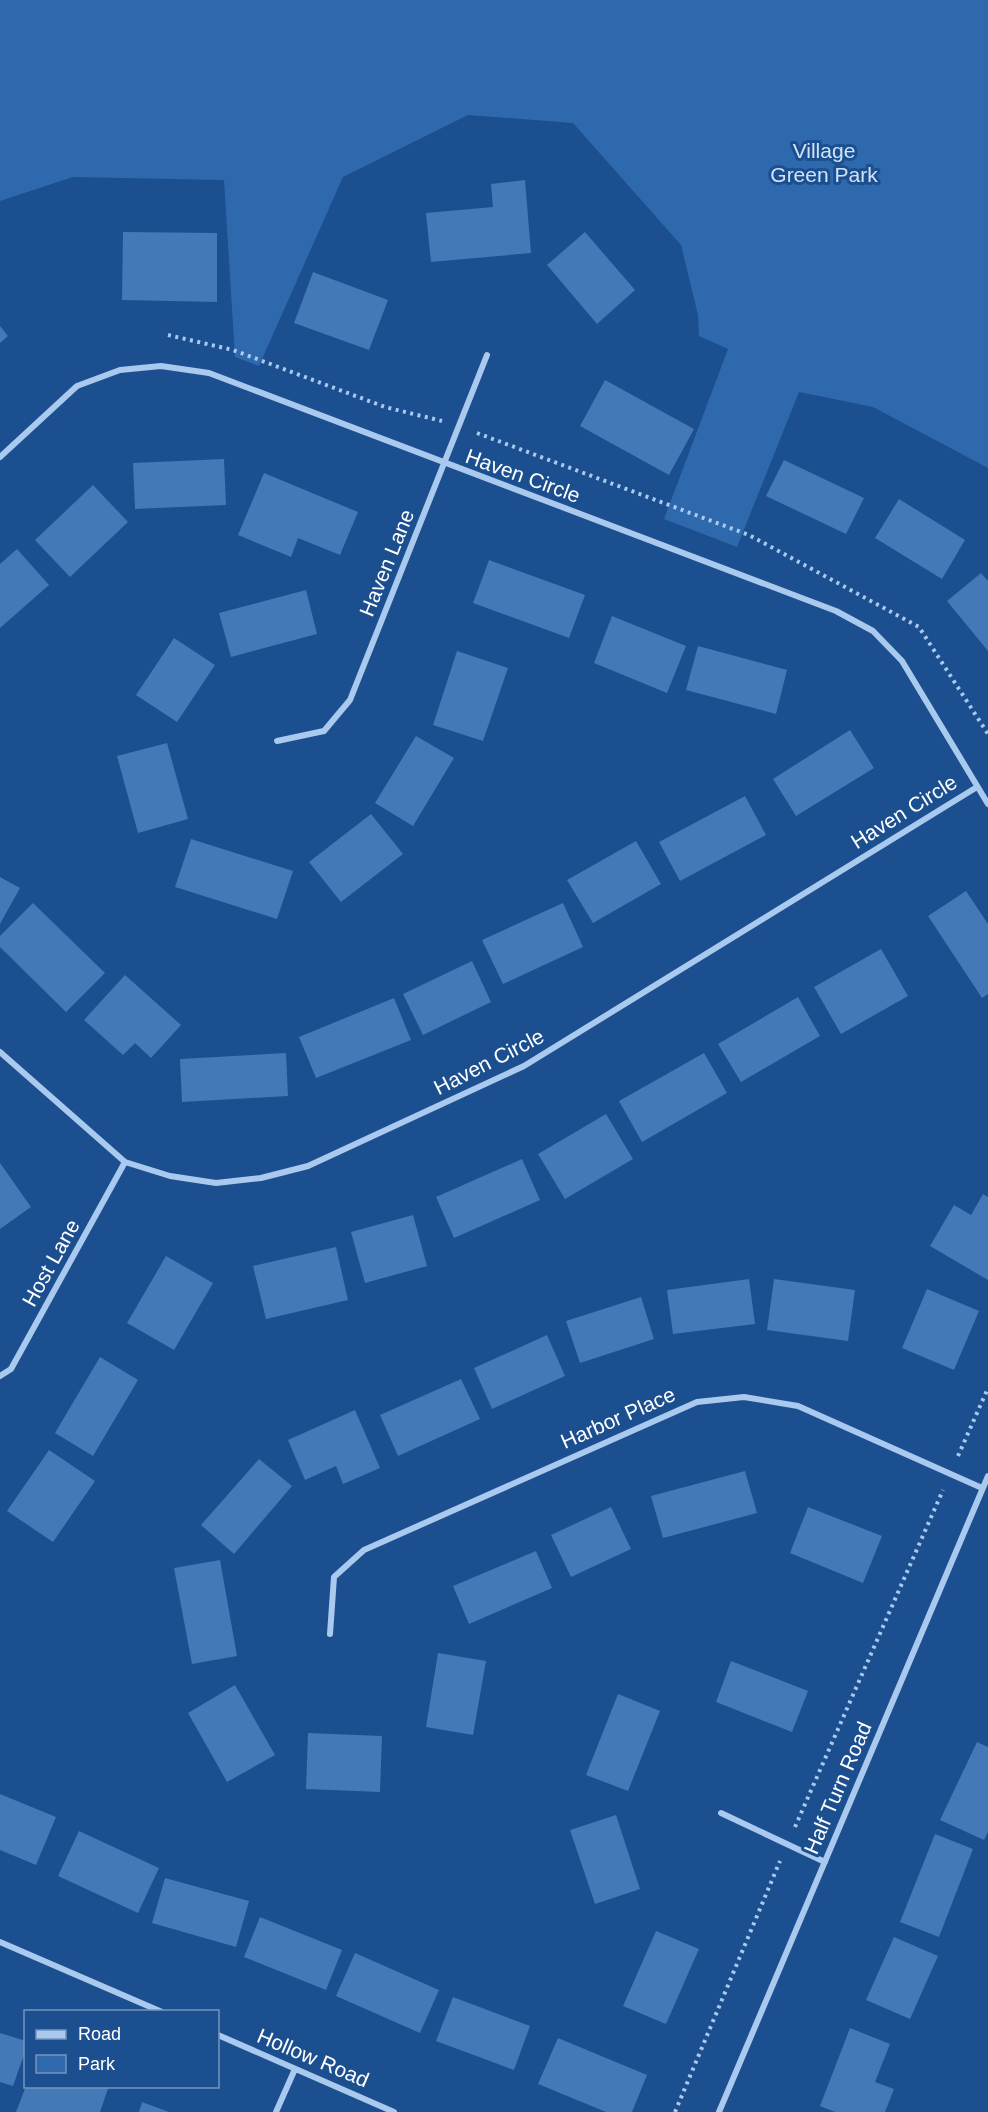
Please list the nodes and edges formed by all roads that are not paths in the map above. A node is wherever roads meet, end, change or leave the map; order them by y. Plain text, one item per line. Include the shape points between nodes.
1 (487, 355) dead end
2 (0, 457) edge
3 (444, 464) junction
4 (277, 741) dead end
5 (977, 787) junction
6 (988, 804) edge
7 (0, 1052) edge
8 (125, 1162) junction
9 (0, 1376) edge
10 (988, 1476) edge
11 (982, 1488) junction
12 (330, 1634) dead end
13 (721, 1814) dead end
14 (825, 1862) junction
15 (0, 1942) edge
16 (157, 2010) edge
17 (219, 2035) edge
18 (295, 2069) junction
19 (276, 2112) edge
20 (394, 2112) edge
21 (720, 2112) edge

1 - 3 street, Haven Lane
2 - 3 street, Haven Circle via 77,386 120,370 161,366 209,373
3 - 4 street, Haven Lane via 350,700 324,731
3 - 5 street, Haven Circle via 836,610 873,631 902,661
5 - 6 street, Haven Circle
5 - 8 street, Haven Circle via 524,1066 308,1166 261,1178 216,1183 170,1176
7 - 8 street, Haven Circle
8 - 9 street, Host Lane via 11,1369
10 - 11 street, Half Turn Road
11 - 12 street, Harbor Place via 798,1406 744,1397 697,1401 364,1550 334,1577
11 - 14 street, Half Turn Road
13 - 14 street
14 - 21 street, Half Turn Road
15 - 16 street
17 - 18 street, Hollow Road
18 - 19 street
18 - 20 street, Hollow Road

